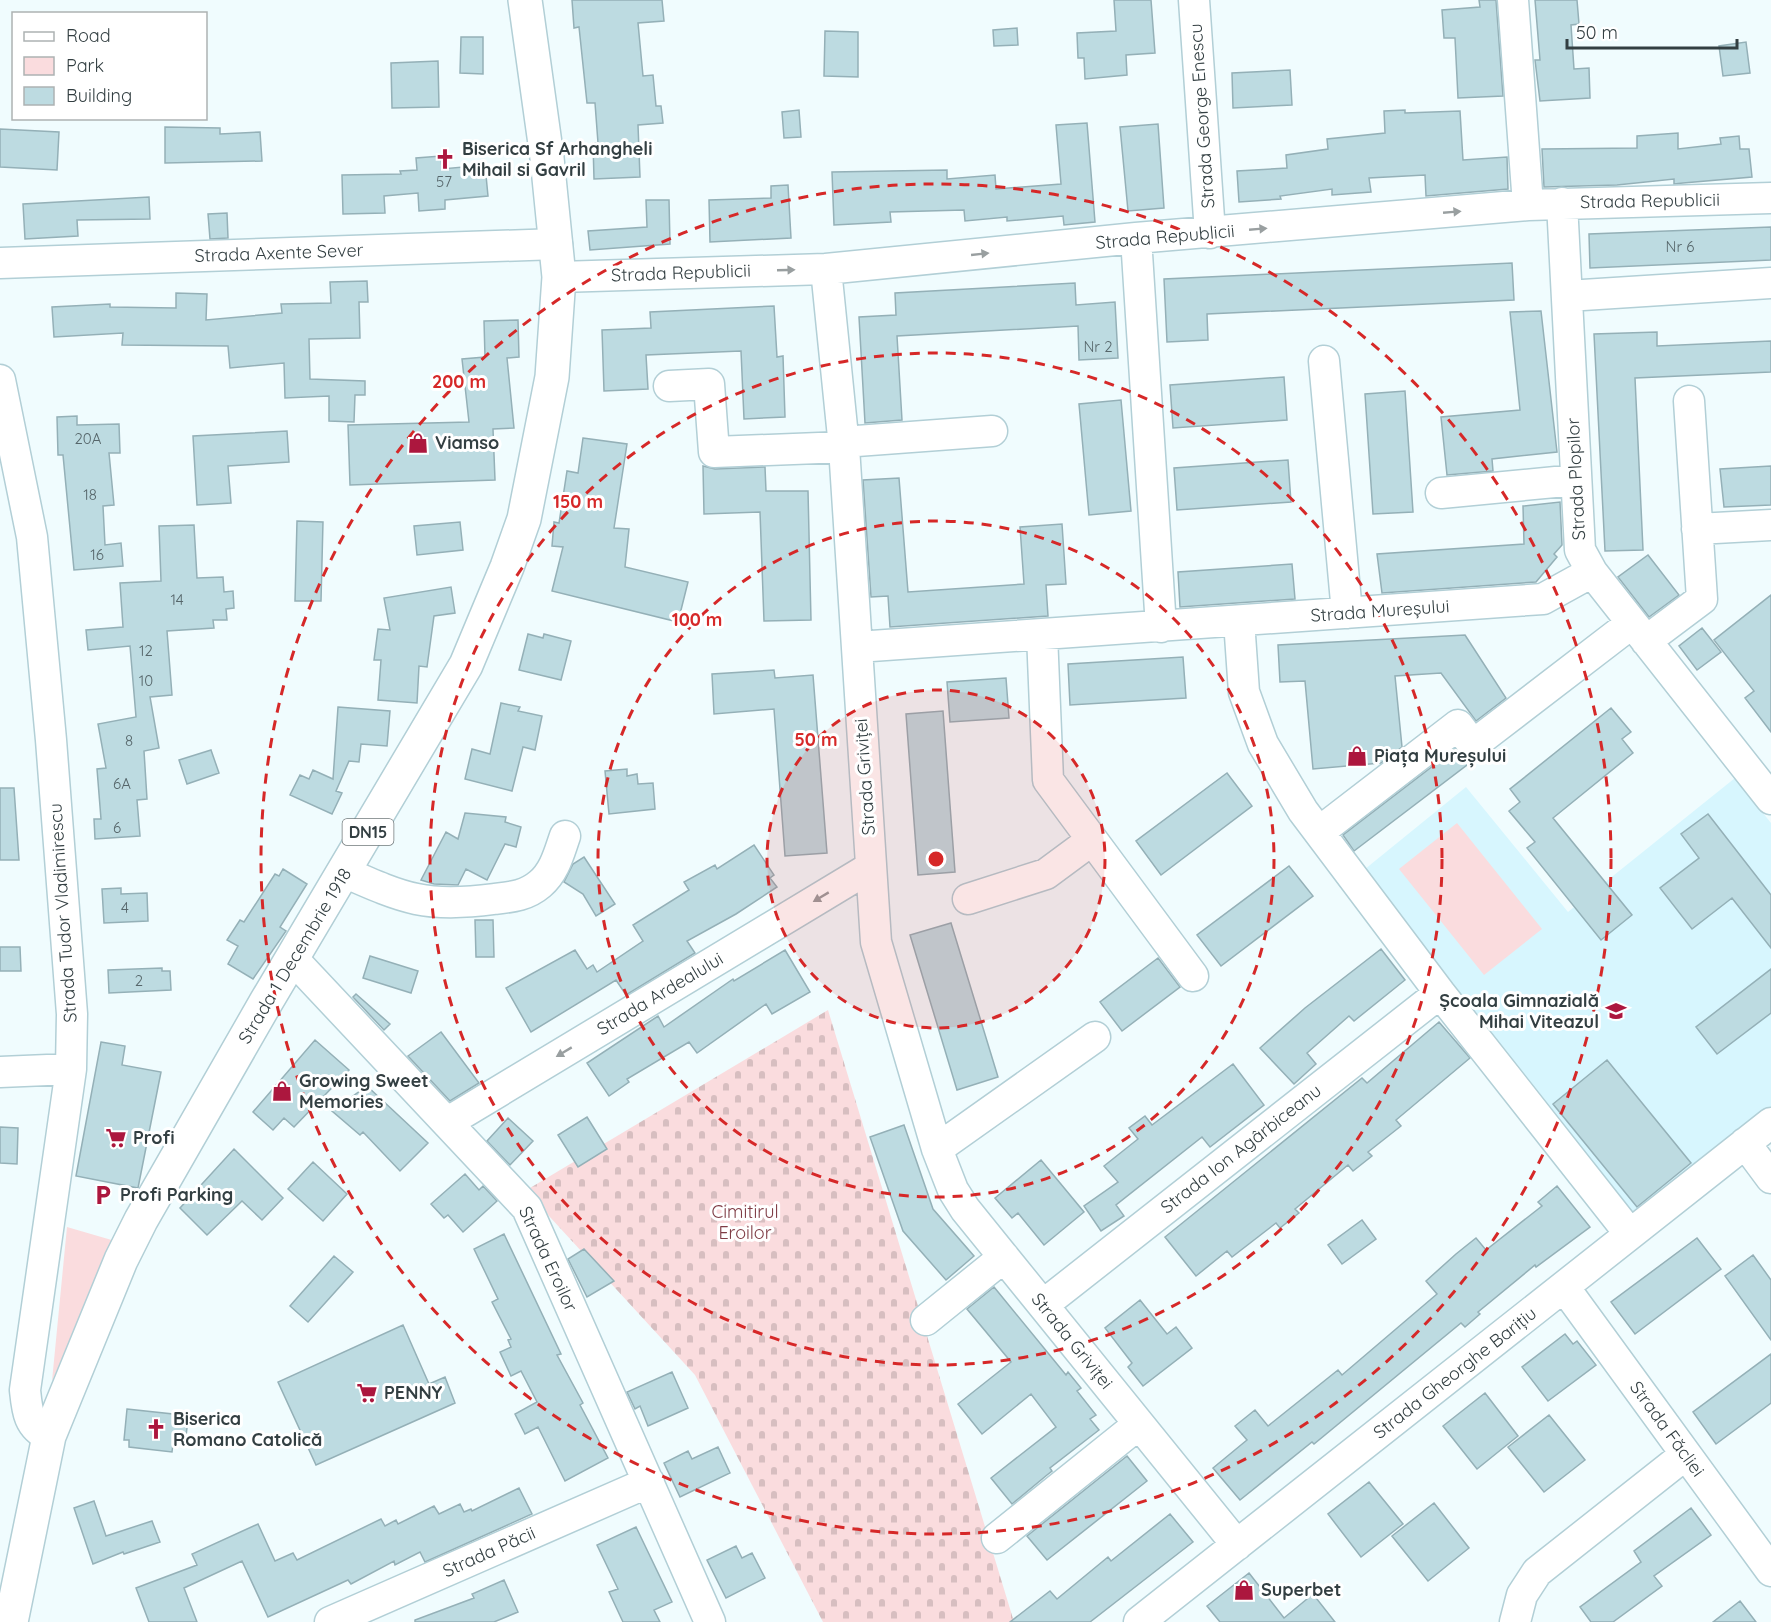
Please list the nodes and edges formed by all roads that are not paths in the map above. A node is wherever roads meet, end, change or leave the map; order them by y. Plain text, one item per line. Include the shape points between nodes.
1 (525, 0) edge
2 (1194, 0) edge
3 (1513, 0) edge
4 (1771, 198) edge
5 (1562, 203) junction
6 (1528, 205) junction
7 (1210, 233) junction
8 (1136, 238) junction
9 (557, 244) junction
10 (0, 263) edge
11 (826, 269) junction
12 (559, 277) junction
13 (1771, 283) edge
14 (1567, 296) junction
15 (1323, 361) dead end
16 (0, 380) edge
17 (669, 386) dead end
18 (1689, 401) dead end
19 (992, 431) dead end
20 (843, 444) junction
21 (1576, 480) junction
22 (1441, 493) dead end
23 (1771, 525) edge
24 (1698, 529) junction
25 (1592, 572) junction
26 (1347, 613) junction
27 (1239, 621) junction
28 (1161, 627) junction
29 (1639, 632) junction
30 (1041, 634) junction
31 (856, 647) junction
32 (1771, 799) edge
33 (1318, 831) junction
34 (565, 836) dead end
35 (1092, 840) junction
36 (872, 867) junction
37 (344, 872) junction
38 (968, 899) dead end
39 (293, 959) junction
40 (1193, 976) dead end
41 (1440, 993) junction
42 (1095, 1037) dead end
43 (71, 1069) junction
44 (0, 1072) edge
45 (448, 1122) junction
46 (1771, 1123) edge
47 (1745, 1143) junction
48 (937, 1149) junction
49 (1771, 1178) edge
50 (1630, 1234) junction
51 (1004, 1257) junction
52 (1564, 1287) junction
53 (1043, 1305) junction
54 (926, 1320) dead end
55 (1139, 1424) junction
56 (49, 1436) junction
57 (1684, 1455) junction
58 (649, 1482) junction
59 (997, 1538) dead end
60 (1237, 1545) junction
61 (1771, 1571) edge
62 (10, 1622) edge
63 (330, 1622) edge
64 (710, 1622) edge
65 (1139, 1622) edge
66 (1515, 1622) edge

1 - 9 main road, Strada 1 Decembrie 1918 / DN15
2 - 7 street, Strada George Enescu
3 - 6 street
4 - 5 street, Strada Republicii
5 - 6 street, Strada Republicii
5 - 14 street, Strada Plopilor
7 -> 6 street, Strada Republicii
7 - 8 street, Strada Republicii
11 -> 8 street, Strada Republicii
8 - 28 street
9 - 10 street, Strada Axente Sever
9 - 12 main road, Strada 1 Decembrie 1918 / DN15
12 -> 11 street, Strada Republicii
11 - 20 street, Strada Griviței
12 - 37 main road, Strada 1 Decembrie 1918 / DN15 via 544,426 524,519 507,567 466,665
13 - 14 street
14 - 21 street, Strada Plopilor
15 - 26 street
16 - 43 street, Strada Tudor Vladimirescu via 32,537 72,1014
17 - 20 street via 709,384 714,452
18 - 24 street
19 - 20 street
20 - 31 street, Strada Griviței
21 - 22 street
21 - 25 street, Strada Plopilor via 1580,550
23 - 24 street
24 - 29 street via 1702,599
25 - 26 street, Strada Mureșului via 1544,599
25 - 29 street, Strada Plopilor
26 - 27 street, Strada Mureșului
27 - 28 street, Strada Mureșului
27 - 33 street via 1244,692 1263,744
28 - 30 street, Strada Mureșului
29 - 32 street, Strada Plopilor
29 - 33 street via 1473,745 1458,725
30 - 31 street, Strada Mureșului
30 - 35 street via 1048,780
31 - 36 street, Strada Griviței
33 - 41 street
34 - 37 street via 553,869 522,896 461,903 421,902
35 - 38 street via 1046,874
35 - 40 street
36 -> 45 street, Strada Ardealului
36 - 48 street, Strada Griviței via 876,942
37 - 39 main road, Strada 1 Decembrie 1918 / DN15
39 - 45 street, Strada Eroilor
39 - 56 main road, Strada 1 Decembrie 1918 / DN15 via 141,1220
41 - 50 street
41 - 53 street, Strada Ion Agârbiceanu
42 - 48 street
43 - 44 street
43 - 56 street, Strada Tudor Vladimirescu via 25,1390 30,1421
45 - 58 street, Strada Eroilor via 527,1208
46 - 47 street, Strada Gheorghe Barițiu
47 - 49 street
47 - 50 street, Strada Gheorghe Barițiu
48 - 51 street, Strada Griviței via 953,1190
50 - 52 street, Strada Gheorghe Barițiu
51 - 53 street, Strada Griviței
51 - 54 street
52 - 57 street, Strada Făcliei
52 - 60 street, Strada Gheorghe Barițiu
53 - 55 street, Strada Griviței
55 - 59 street
55 - 60 street, Strada Griviței
56 - 62 main road, Strada 1 Decembrie 1918 / DN15
57 - 61 street, Strada Făcliei
57 - 66 street via 1537,1572 1522,1595
58 - 63 street, Strada Păcii
58 - 64 street, Strada Eroilor
60 - 65 street, Strada Gheorghe Barițiu

